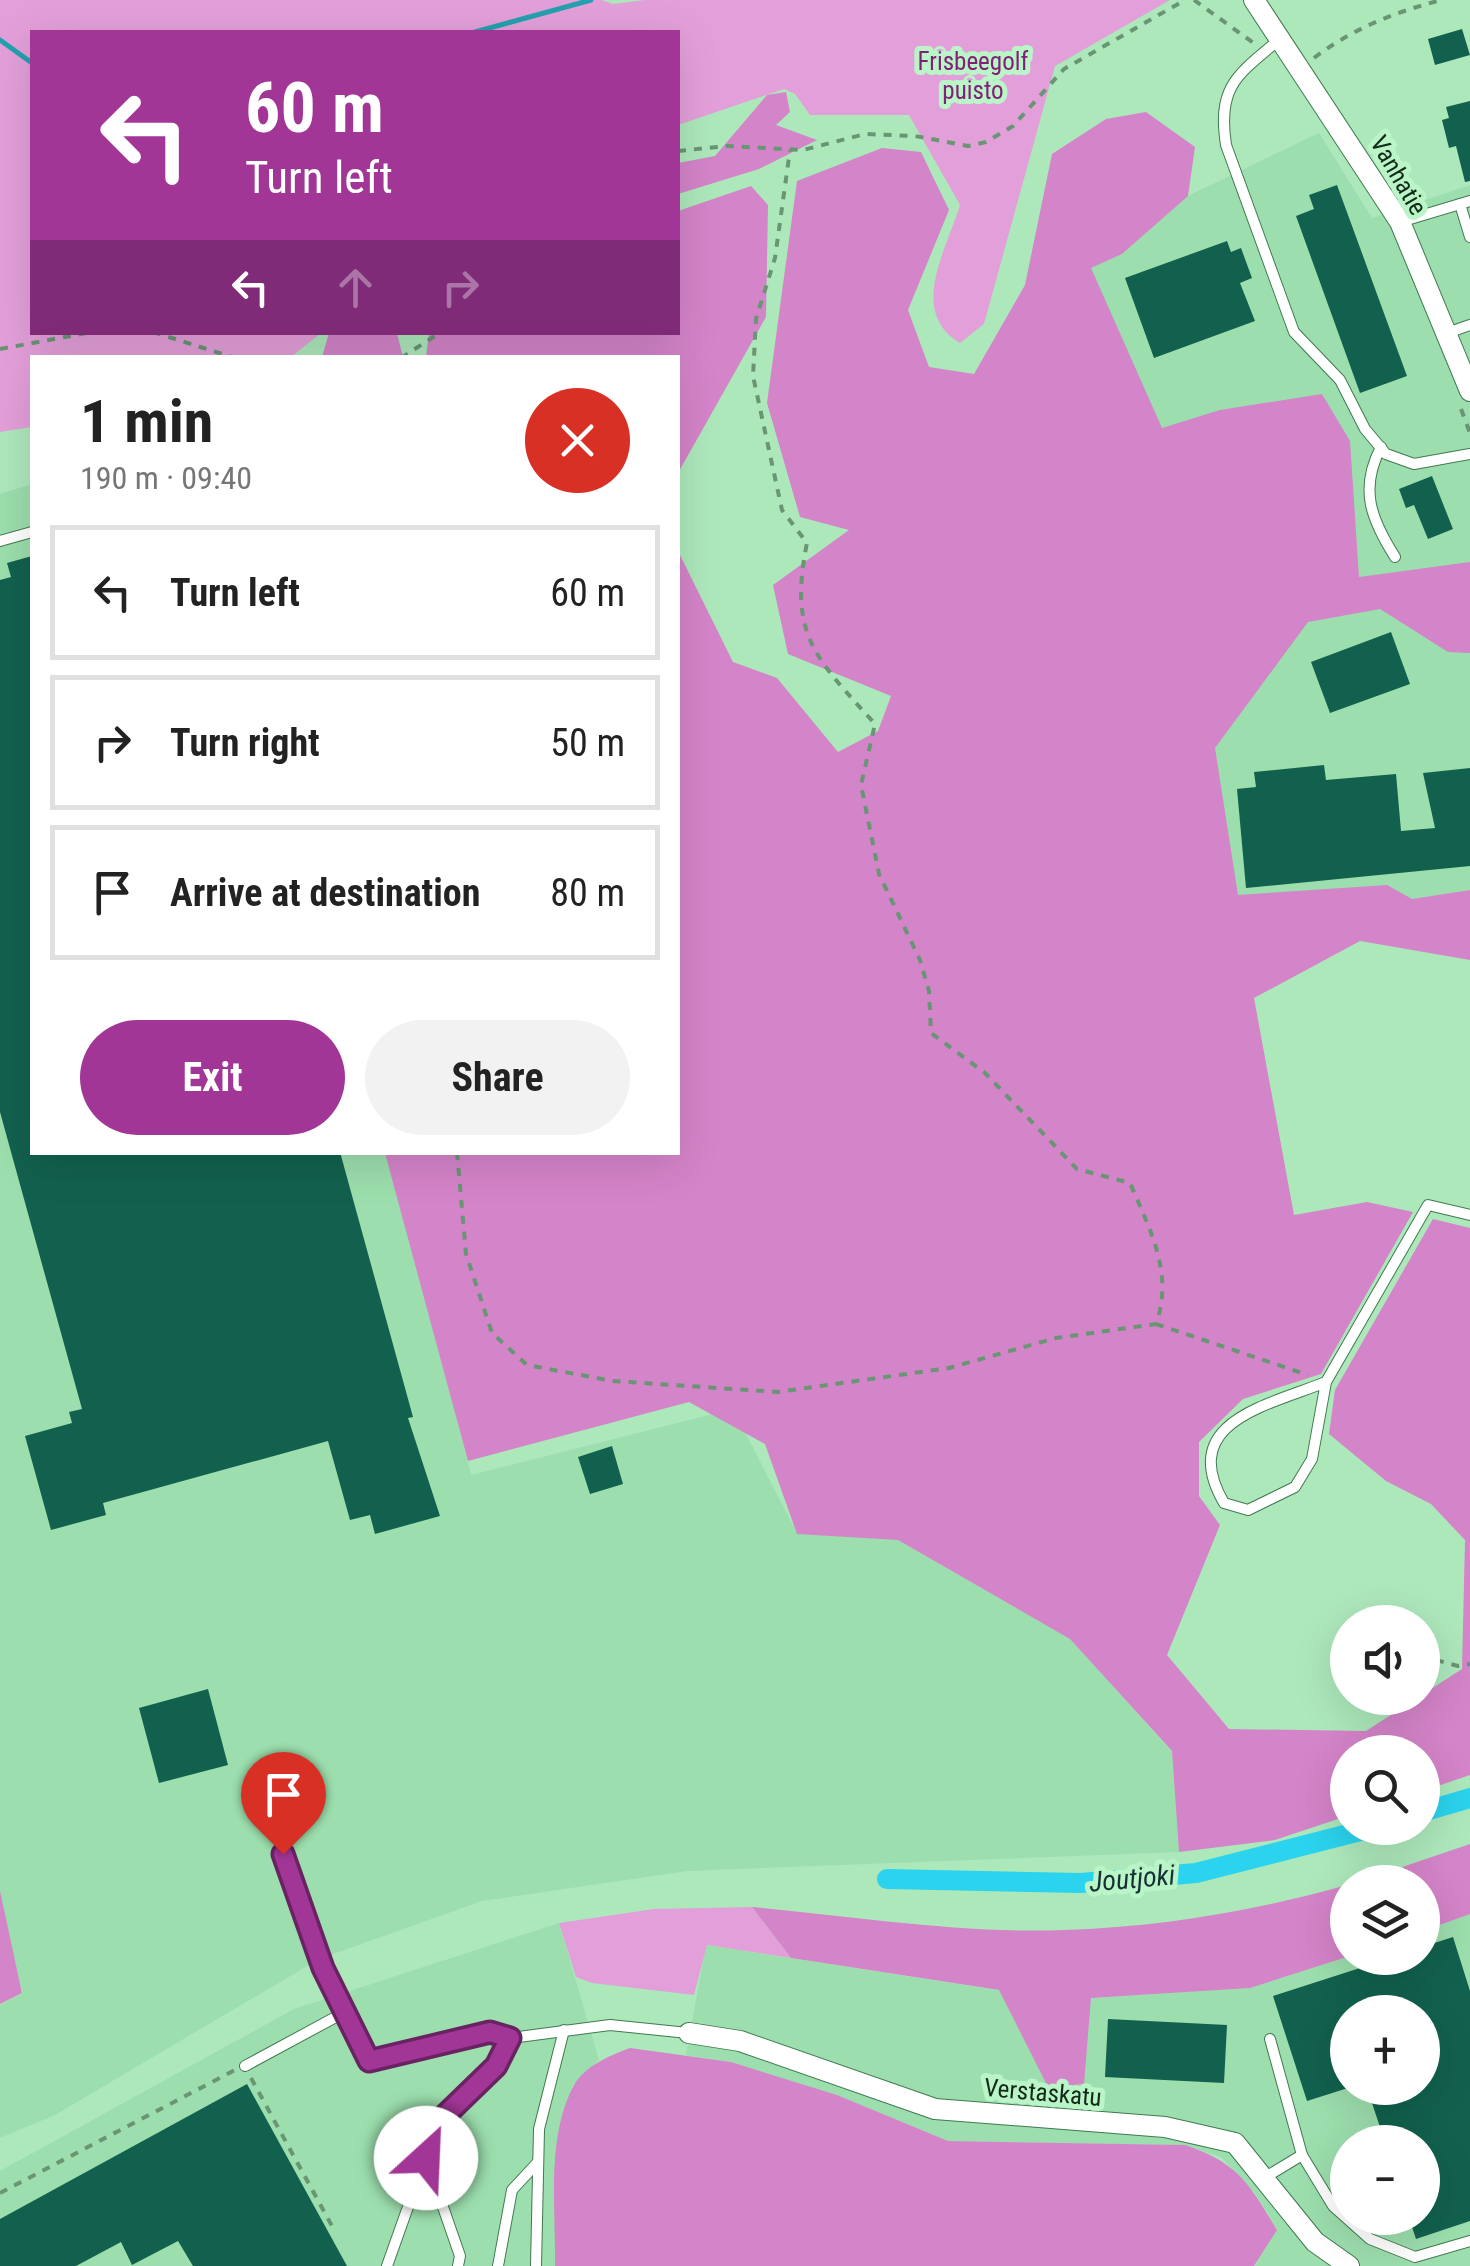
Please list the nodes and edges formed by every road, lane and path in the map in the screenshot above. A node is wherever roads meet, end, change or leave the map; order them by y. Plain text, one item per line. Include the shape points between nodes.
1 (1184, 0) edge
2 (1194, 0) edge
3 (1254, 0) edge
4 (1441, 0) edge
5 (1273, 45) junction
6 (1302, 67) junction
7 (790, 150) junction
8 (680, 151) edge
9 (1465, 202) edge
10 (1400, 222) junction
11 (1470, 237) edge
12 (1470, 325) edge
13 (1447, 333) junction
14 (76, 335) edge
15 (162, 335) edge
16 (436, 335) edge
17 (0, 349) edge
18 (225, 355) edge
19 (405, 355) edge
20 (1470, 392) edge
21 (1380, 448) junction
22 (1470, 454) edge
23 (30, 533) edge
24 (0, 541) edge
25 (1395, 557) dead end
26 (456, 1155) edge
27 (1470, 1215) edge
28 (1156, 1324) junction
29 (1326, 1382) junction
30 (1440, 1661) edge
31 (1470, 1664) edge
32 (283, 1854) dead end
33 (345, 2012) junction
34 (564, 2030) junction
35 (690, 2034) joint
36 (510, 2038) junction
37 (1270, 2039) dead end
38 (244, 2066) junction
39 (1302, 2155) junction
40 (426, 2158) junction
41 (538, 2161) junction
42 (1264, 2178) junction
43 (0, 2193) edge
44 (327, 2228) dead end
45 (1470, 2241) edge
46 (387, 2266) edge
47 (458, 2266) edge
48 (498, 2266) edge
49 (536, 2266) edge
50 (1349, 2266) edge

1 - 7 path via 1064,69 998,137 968,146 865,134
2 - 5 path
3 - 5 street, Vanhatie
4 - 6 path via 1384,16
5 - 6 street, Vanhatie
5 - 21 lane via 1222,99 1226,145 1294,332 1340,380
6 - 10 street, Vanhatie
7 - 8 path
7 - 28 path via 775,258 756,319 753,376 782,510 807,543 798,588 806,638 875,724 861,785 879,874 920,960 931,1033 985,1073 1077,1168 1130,1183 1157,1246 1166,1296
9 - 10 lane
9 - 11 lane
10 - 13 street, Vanhatie
12 - 13 lane
13 - 20 street, Vanhatie
14 - 17 path
15 - 18 path
16 - 19 path
21 - 22 lane via 1414,464
21 - 25 lane via 1369,470 1368,498
23 - 24 lane
26 - 28 path via 466,1254 492,1334 526,1365 613,1382 778,1392 949,1368 1056,1338
27 - 29 lane via 1428,1205
28 - 29 path
29 - 29 lane via 1241,1418 1214,1438 1207,1459 1224,1504 1248,1510 1295,1488 1312,1459
30 - 31 path
32 - 33 lane
33 - 36 lane via 369,2061 490,2032
33 - 38 lane
34 - 35 lane via 610,2025
34 - 36 lane
34 - 41 lane via 539,2129
35 - 42 street, Verstaskatu via 740,2042 935,2109 1165,2127 1235,2143
36 - 40 lane via 496,2066 430,2130
37 - 39 lane
38 - 43 path
38 - 44 path via 332,2226
39 - 42 lane
39 - 45 lane via 1333,2206 1370,2239 1415,2257
40 - 46 lane
40 - 47 lane
41 - 48 lane via 512,2190
41 - 49 lane
42 - 50 street, Verstaskatu via 1316,2242

